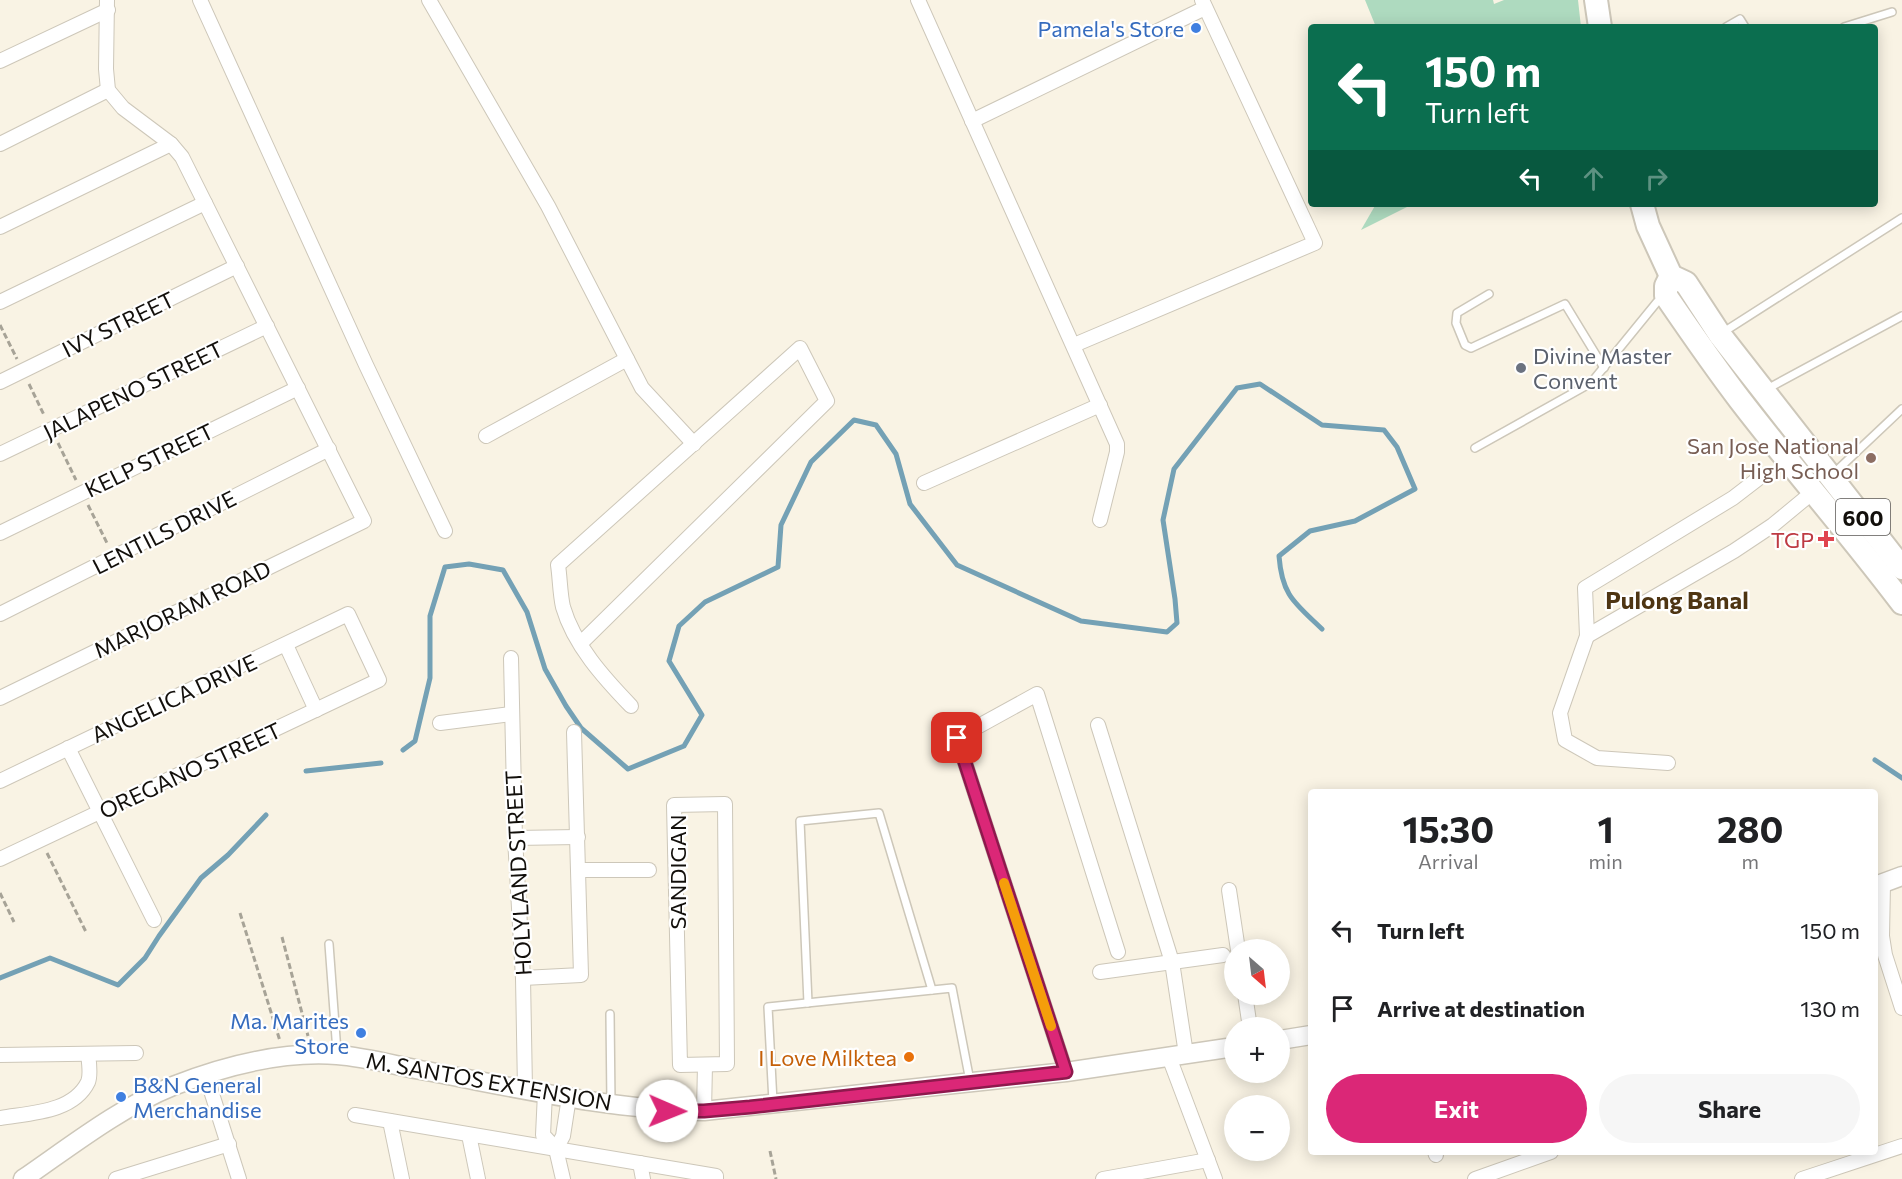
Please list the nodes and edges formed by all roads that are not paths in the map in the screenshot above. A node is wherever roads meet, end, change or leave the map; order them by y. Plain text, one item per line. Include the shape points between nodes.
1 (200, 0) edge
2 (429, 0) edge
3 (918, 0) edge
4 (1596, 0) edge
5 (1203, 4) edge
6 (107, 5) edge
7 (1892, 12) dead end
8 (1600, 24) edge
9 (1731, 24) edge
10 (1743, 24) edge
11 (1854, 24) edge
12 (0, 62) edge
13 (108, 90) junction
14 (972, 121) junction
15 (0, 144) edge
16 (171, 144) junction
17 (205, 203) junction
18 (1643, 207) edge
19 (1902, 218) edge
20 (0, 227) edge
21 (237, 266) junction
22 (1669, 286) junction
23 (1489, 294) dead end
24 (0, 302) edge
25 (1902, 316) edge
26 (267, 326) junction
27 (1720, 335) junction
28 (1074, 345) junction
29 (627, 358) junction
30 (1604, 368) junction
31 (0, 382) edge
32 (298, 388) junction
33 (1764, 391) junction
34 (1100, 405) junction
35 (1902, 409) edge
36 (486, 436) dead end
37 (694, 444) junction
38 (1474, 448) dead end
39 (328, 450) junction
40 (0, 454) edge
41 (1831, 476) junction
42 (1759, 478) dead end
43 (924, 483) dead end
44 (1813, 492) junction
45 (1100, 520) dead end
46 (445, 531) dead end
47 (0, 533) edge
48 (1902, 568) edge
49 (1902, 603) edge
50 (0, 614) edge
51 (1587, 636) junction
52 (580, 644) junction
53 (286, 645) junction
54 (511, 658) dead end
55 (379, 680) joint
56 (0, 698) edge
57 (631, 706) dead end
58 (316, 710) junction
59 (511, 714) junction
60 (440, 723) dead end
61 (1098, 725) dead end
62 (574, 732) dead end
63 (68, 748) junction
64 (1668, 763) dead end
65 (0, 782) edge
66 (100, 812) junction
67 (578, 837) junction
68 (515, 838) junction
69 (0, 859) edge
70 (579, 870) junction
71 (649, 870) dead end
72 (1902, 876) edge
73 (1879, 884) edge
74 (1228, 890) dead end
75 (154, 920) dead end
76 (1236, 939) edge
77 (328, 944) dead end
78 (1118, 952) dead end
79 (1223, 955) dead end
80 (1172, 962) junction
81 (1100, 972) dead end
82 (523, 978) junction
83 (932, 990) junction
84 (808, 1003) junction
85 (1902, 1008) edge
86 (610, 1014) dead end
87 (1308, 1035) edge
88 (1290, 1038) edge
89 (1224, 1049) edge
90 (136, 1053) dead end
91 (88, 1054) junction
92 (0, 1055) edge
93 (337, 1055) junction
94 (1178, 1056) junction
95 (705, 1065) junction
96 (1066, 1072) junction
97 (206, 1075) junction
98 (970, 1083) junction
99 (525, 1089) junction
100 (546, 1093) junction
101 (569, 1097) junction
102 (611, 1103) junction
103 (773, 1105) junction
104 (704, 1111) junction
105 (355, 1115) dead end
106 (0, 1118) edge
107 (390, 1121) junction
108 (469, 1135) junction
109 (229, 1144) junction
110 (1902, 1146) edge
111 (556, 1149) junction
112 (1878, 1154) edge
113 (1543, 1155) edge
114 (1875, 1155) edge
115 (1208, 1160) junction
116 (640, 1163) junction
117 (23, 1179) edge
118 (116, 1179) edge
119 (239, 1179) edge
120 (402, 1179) edge
121 (478, 1179) edge
122 (563, 1179) edge
123 (643, 1179) edge
124 (716, 1179) edge
125 (1103, 1179) edge
126 (1215, 1179) edge
127 (1475, 1179) edge
128 (1802, 1179) edge

1 - 46 street
2 - 29 street via 548,206
3 - 14 street
4 - 8 main road
5 - 14 street
5 - 28 street via 1316,243
6 - 12 street
6 - 13 street
7 - 11 lane
9 - 10 lane via 1740,19
13 - 15 street
13 - 16 street via 123,108
14 - 28 street
16 - 17 street via 182,157
16 - 20 street
17 - 21 street
17 - 24 street
18 - 22 main road, 600
19 - 27 lane
21 - 26 street
21 - 31 street, IVY STREET
22 - 27 main road, 600 via 1686,283
22 - 30 lane
22 - 44 main road, 600 via 1740,400
23 - 30 lane via 1457,313 1455,323 1465,345 1472,348 1565,304
25 - 33 lane
26 - 32 street
26 - 40 street, JALAPENO STREET
27 - 33 main road, 600
28 - 34 street
29 - 36 street
29 - 37 street via 642,388
30 - 38 lane via 1591,383
32 - 39 street
32 - 47 street, KELP STREET
33 - 41 main road, 600
34 - 43 street
34 - 45 street via 1117,444
35 - 41 lane
37 - 52 street via 558,565 563,607
37 - 52 street via 800,348 827,401
39 - 50 street, LENTILS DRIVE
39 - 56 street, MARJORAM ROAD via 364,521
41 - 48 main road, 600
42 - 51 street via 1733,498 1585,588
44 - 49 main road, 600
44 - 51 street via 1734,551
51 - 64 street via 1560,713 1565,740 1597,758
52 - 57 street
53 - 55 street, ANGELICA DRIVE via 348,614
53 - 58 street
53 - 63 street, ANGELICA DRIVE
54 - 59 street, HOLYLAND STREET
55 - 58 street, OREGANO STREET
58 - 66 street, OREGANO STREET
59 - 60 street
59 - 68 street, HOLYLAND STREET
61 - 80 street
62 - 67 street
63 - 65 street, ANGELICA DRIVE
63 - 66 street
66 - 69 street, OREGANO STREET
66 - 75 street
67 - 68 street
67 - 70 street
68 - 82 street, HOLYLAND STREET
70 - 71 street
70 - 82 street via 581,975
72 - 73 street
73 - 85 street via 1883,945
74 - 76 street
77 - 93 lane
78 - 96 street via 1037,694 957,738
79 - 80 street
80 - 81 street
80 - 94 street
82 - 99 street, HOLYLAND STREET
83 - 84 lane
83 - 84 lane via 879,813 800,821
83 - 98 lane via 952,988
84 - 103 lane via 768,1006
86 - 102 lane
87 - 88 street
89 - 94 street, M. SANTOS EXTENSION
90 - 91 street
91 - 92 street
91 - 106 street via 89,1080 77,1097 59,1107
93 - 97 street, M. SANTOS EXTENSION via 258,1061
93 - 99 street, M. SANTOS EXTENSION
94 - 96 street, M. SANTOS EXTENSION
94 - 115 street
95 - 95 street, SANDIGAN via 727,1064 725,804 674,804 680,1065
95 - 104 street
96 - 98 street, M. SANTOS EXTENSION
97 - 109 street
97 - 117 street, M. SANTOS EXTENSION via 145,1100
98 - 103 street, M. SANTOS EXTENSION
99 - 100 street, M. SANTOS EXTENSION
100 - 101 street, M. SANTOS EXTENSION
100 - 111 street via 543,1135
101 - 102 street, M. SANTOS EXTENSION
101 - 111 street via 563,1136
102 - 104 street, M. SANTOS EXTENSION via 667,1111
103 - 104 street, M. SANTOS EXTENSION
105 - 107 street
107 - 108 street
107 - 120 street
108 - 111 street
108 - 121 street
109 - 118 street
109 - 119 street
110 - 112 street
111 - 116 street
111 - 122 street
113 - 127 street
114 - 128 street
115 - 125 street
115 - 126 street
116 - 123 street
116 - 124 street

